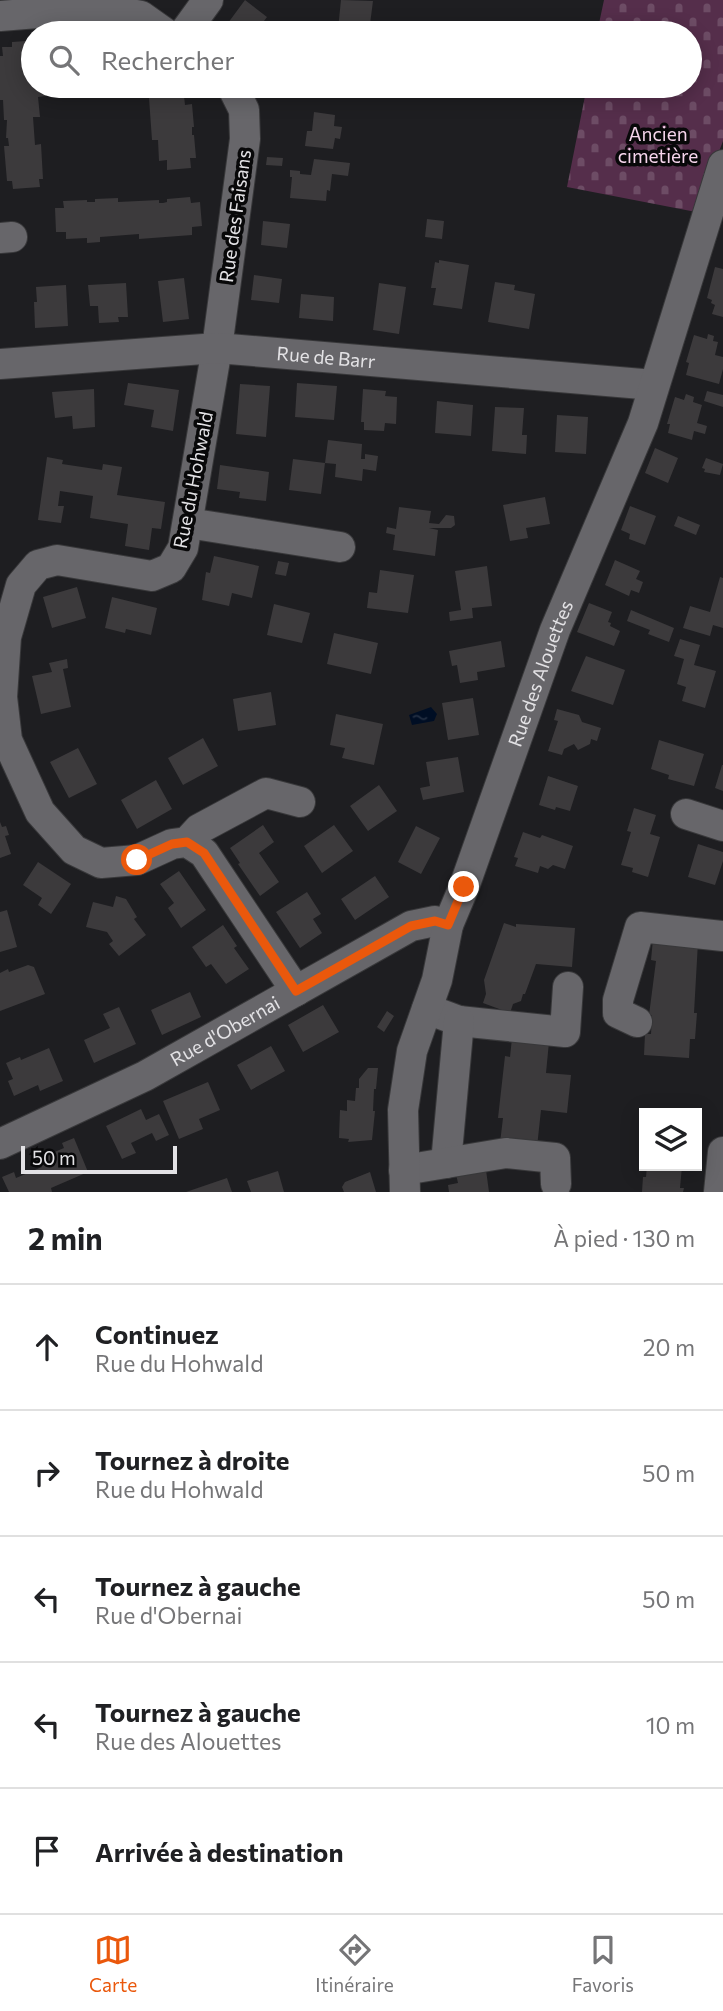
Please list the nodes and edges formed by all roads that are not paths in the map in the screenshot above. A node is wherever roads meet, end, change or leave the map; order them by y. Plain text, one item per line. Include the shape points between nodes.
1 (208, 0) edge
2 (0, 16) edge
3 (148, 21) edge
4 (193, 21) edge
5 (238, 98) edge
6 (723, 165) edge
7 (217, 348) junction
8 (0, 364) edge
9 (654, 385) junction
10 (188, 523) junction
11 (340, 547) dead end
12 (300, 802) dead end
13 (686, 814) dead end
14 (723, 826) edge
15 (187, 842) junction
16 (448, 925) junction
17 (723, 936) edge
18 (568, 987) dead end
19 (296, 991) junction
20 (427, 1009) junction
21 (459, 1021) junction
22 (636, 1022) dead end
23 (0, 1144) edge
24 (723, 1152) edge
25 (446, 1163) junction
26 (404, 1181) edge
27 (556, 1184) dead end
28 (719, 1192) edge

1 - 4 street
2 - 3 street via 100,8
5 - 7 street, Rue des Faisans via 244,110 245,139
6 - 9 street, Rue des Alouettes
7 - 8 street, Rue de Barr
7 - 9 street, Rue de Barr
7 - 10 street, Rue du Hohwald
9 - 16 street, Rue des Alouettes via 643,423 555,630
10 - 11 street
10 - 15 street, Rue du Hohwald via 183,548 171,568 152,576 57,560 37,565 21,585 6,637 2,696 7,740 40,812 74,850 102,863 137,860
12 - 15 street via 266,793 199,829
13 - 14 street
15 - 19 street via 204,853
16 - 19 street, Rue d'Obernai via 435,921 411,926
16 - 20 street, Rue des Alouettes
17 - 22 street via 640,927 618,1000 618,1013
18 - 21 street via 565,1032
19 - 23 street, Rue d'Obernai via 145,1076
20 - 21 street
20 - 26 street, Rue des Alouettes via 412,1051 402,1110
21 - 25 street
24 - 28 street
25 - 26 street
25 - 27 street via 506,1153 555,1158

